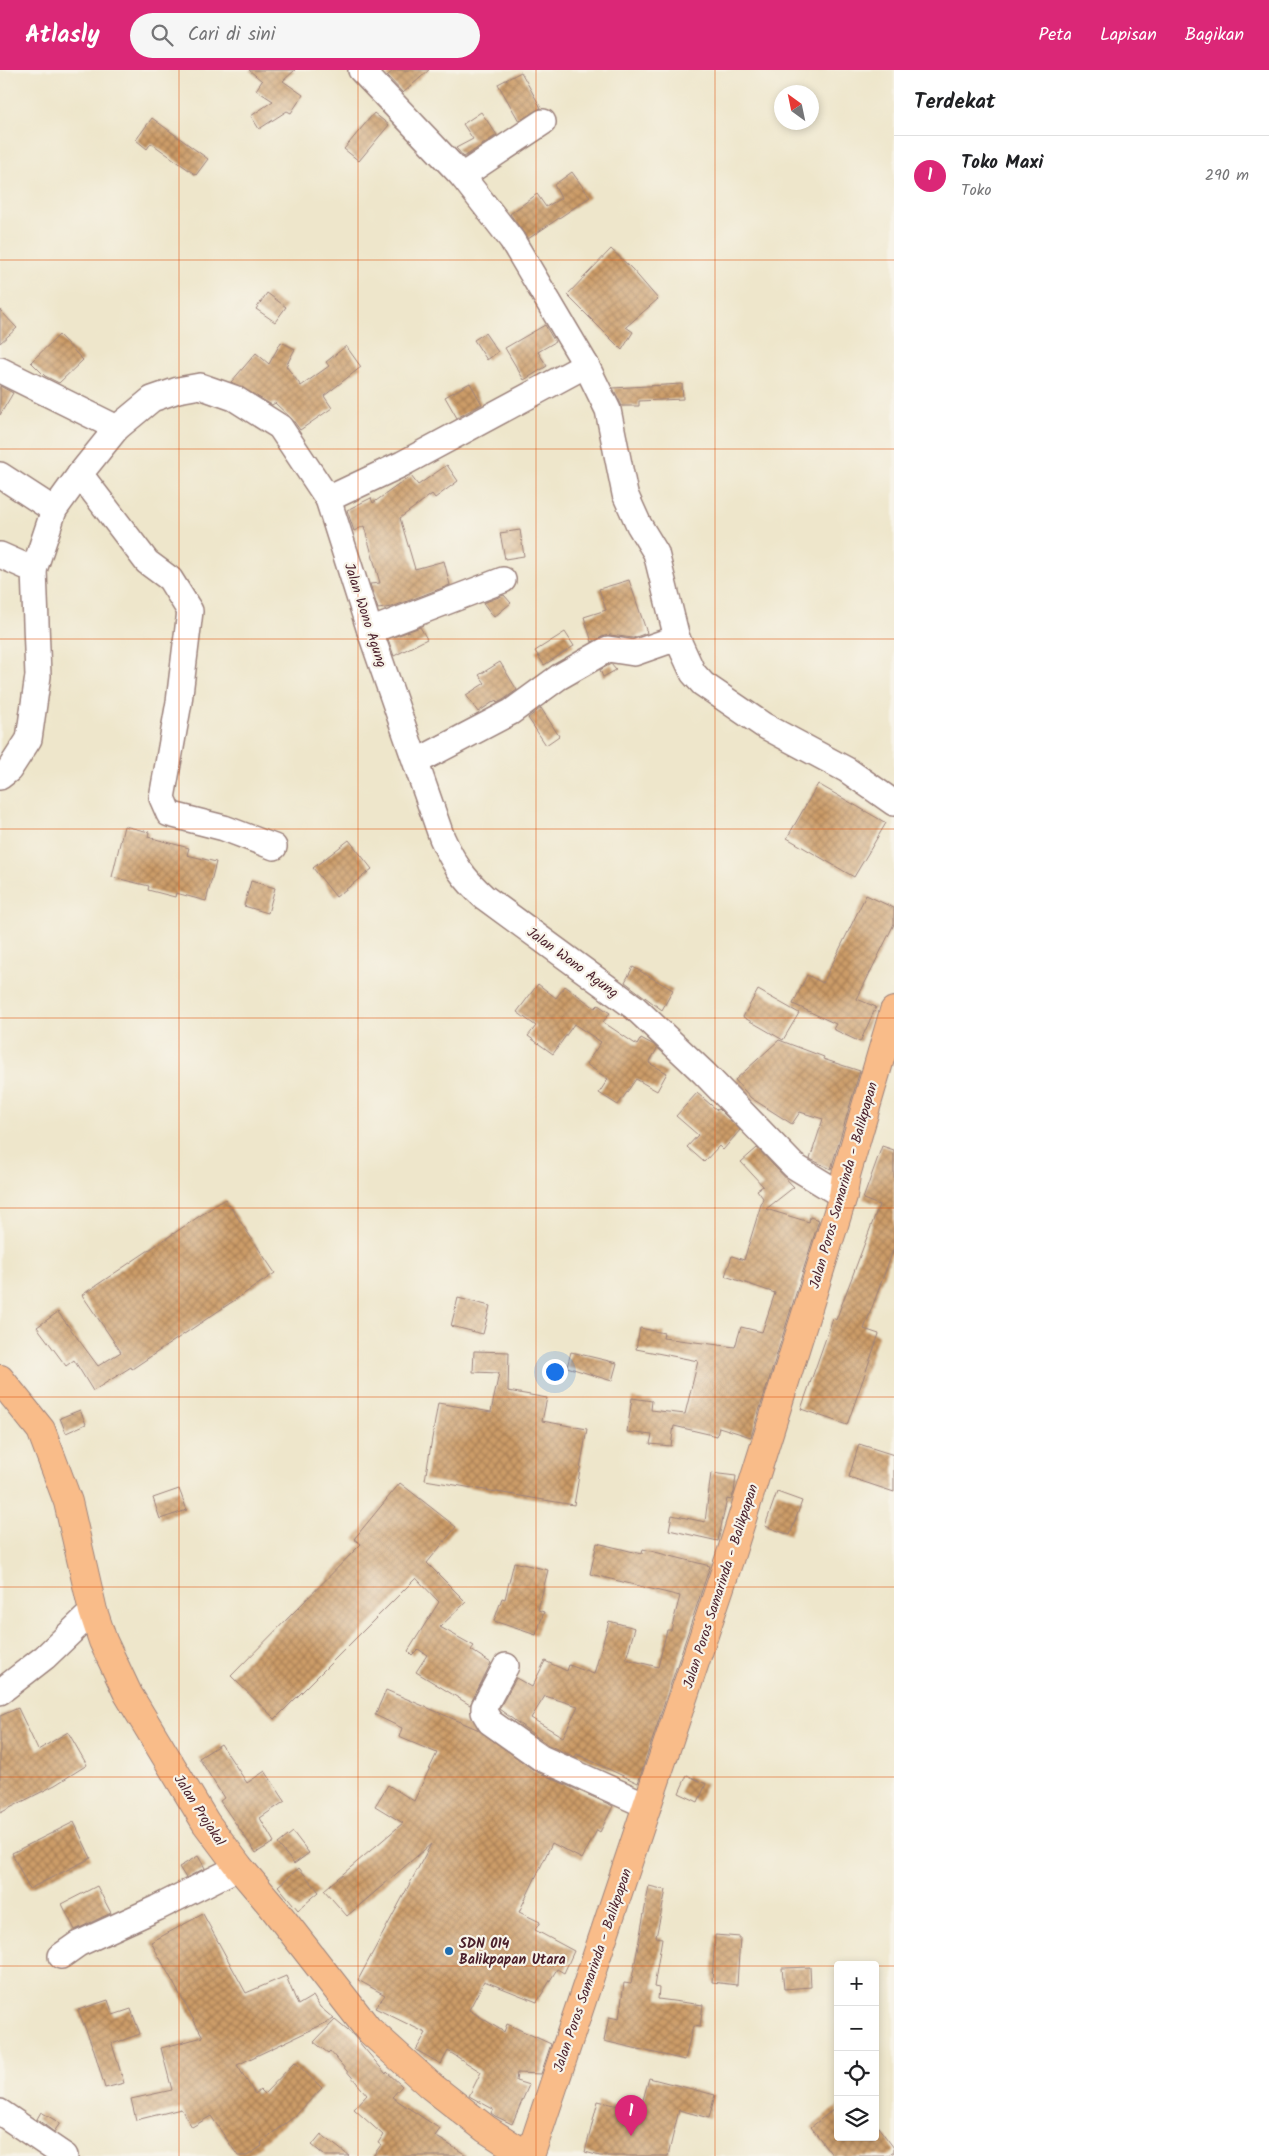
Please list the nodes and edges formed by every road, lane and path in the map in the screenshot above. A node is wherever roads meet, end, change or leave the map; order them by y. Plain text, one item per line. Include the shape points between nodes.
1 (361, 70) edge
2 (543, 122) dead end
3 (462, 176) junction
4 (586, 365) junction
5 (0, 370) edge
6 (118, 428) junction
7 (80, 474) junction
8 (0, 475) edge
9 (328, 499) junction
10 (54, 510) junction
11 (0, 555) edge
12 (34, 570) junction
13 (503, 580) dead end
14 (370, 631) junction
15 (677, 638) junction
16 (416, 762) junction
17 (0, 777) edge
18 (894, 803) edge
19 (274, 847) dead end
20 (894, 1011) edge
21 (843, 1196) junction
22 (0, 1379) edge
23 (93, 1611) junction
24 (506, 1666) dead end
25 (0, 1692) edge
26 (648, 1806) junction
27 (238, 1867) junction
28 (61, 1956) dead end
29 (0, 2112) edge
30 (65, 2156) edge
31 (529, 2156) edge

1 - 3 street
2 - 3 street
3 - 4 street via 512,240
4 - 9 street via 402,464
4 - 15 street via 608,410 625,494 656,553
5 - 6 street
6 - 7 street, Jalan Wono Agung
6 - 9 street, Jalan Wono Agung via 152,399 200,386 260,412 280,427
7 - 10 street, Jalan Wono Agung
7 - 19 street via 147,562 170,579 190,611 179,702 162,798 169,814 224,828
8 - 10 street
9 - 14 street, Jalan Wono Agung
10 - 12 street, Jalan Wono Agung
11 - 12 street
12 - 17 street, Jalan Wono Agung via 38,676 29,739 9,770
13 - 14 street
14 - 16 street, Jalan Wono Agung
15 - 16 street via 634,653 608,649 559,677 511,712
15 - 18 street via 693,673 703,684 763,725 847,770
16 - 21 street, Jalan Wono Agung via 442,838 453,863 466,881 634,1006 794,1166
20 - 21 main road, Jalan Poros Samarinda - Balikpapan via 846,1174
21 - 26 main road, Jalan Poros Samarinda - Balikpapan
22 - 23 main road, Jalan Projakal via 41,1430 68,1502
23 - 25 street via 45,1657
23 - 27 main road, Jalan Projakal via 128,1694 206,1823
24 - 26 street via 484,1707 490,1722 541,1758
26 - 31 main road, Jalan Poros Samarinda - Balikpapan
27 - 28 street via 78,1944
27 - 31 main road, Jalan Projakal via 368,2028 486,2129
29 - 30 street

